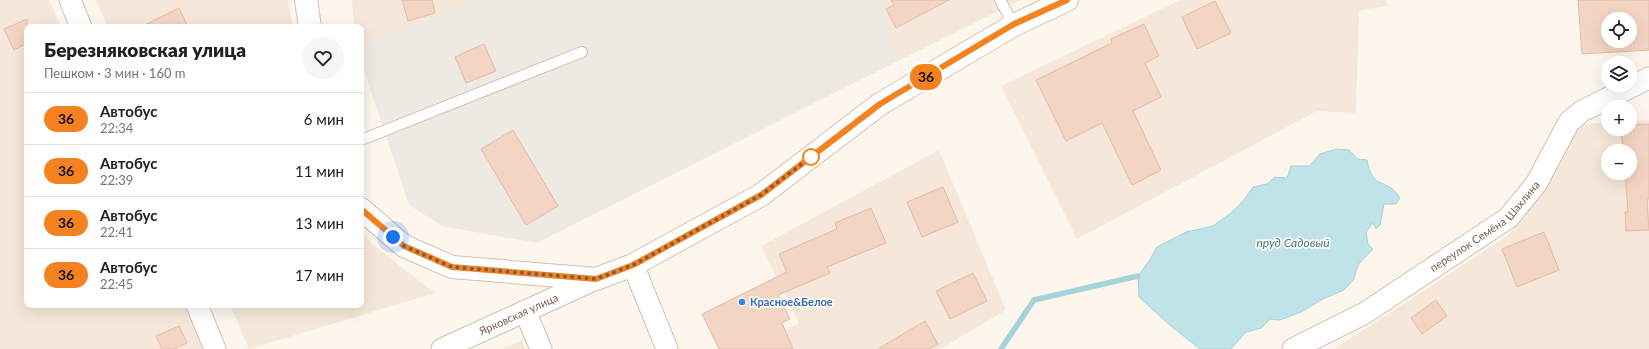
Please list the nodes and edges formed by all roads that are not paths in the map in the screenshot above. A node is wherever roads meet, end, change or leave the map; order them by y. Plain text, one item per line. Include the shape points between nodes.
1 (70, 0) edge
2 (306, 0) edge
3 (1000, 0) edge
4 (1066, 0) edge
5 (80, 24) edge
6 (310, 24) edge
7 (1014, 24) junction
8 (582, 52) dead end
9 (1649, 78) edge
10 (364, 139) edge
11 (364, 212) edge
12 (633, 265) junction
13 (596, 279) junction
14 (198, 308) edge
15 (525, 312) junction
16 (215, 349) edge
17 (442, 349) edge
18 (541, 349) edge
19 (667, 349) edge
20 (1293, 349) edge

1 - 5 street
2 - 6 street
3 - 7 lane
4 - 7 street
7 - 12 street via 880,104 761,195
8 - 10 lane
9 - 20 street, переулок Семёна Шахлина via 1582,111 1569,122 1536,184 1508,218 1365,313
11 - 13 street via 404,246 452,267
12 - 13 street
12 - 19 street
13 - 15 street, Ярковская улица
14 - 16 street
15 - 17 street, Ярковская улица
15 - 18 street

